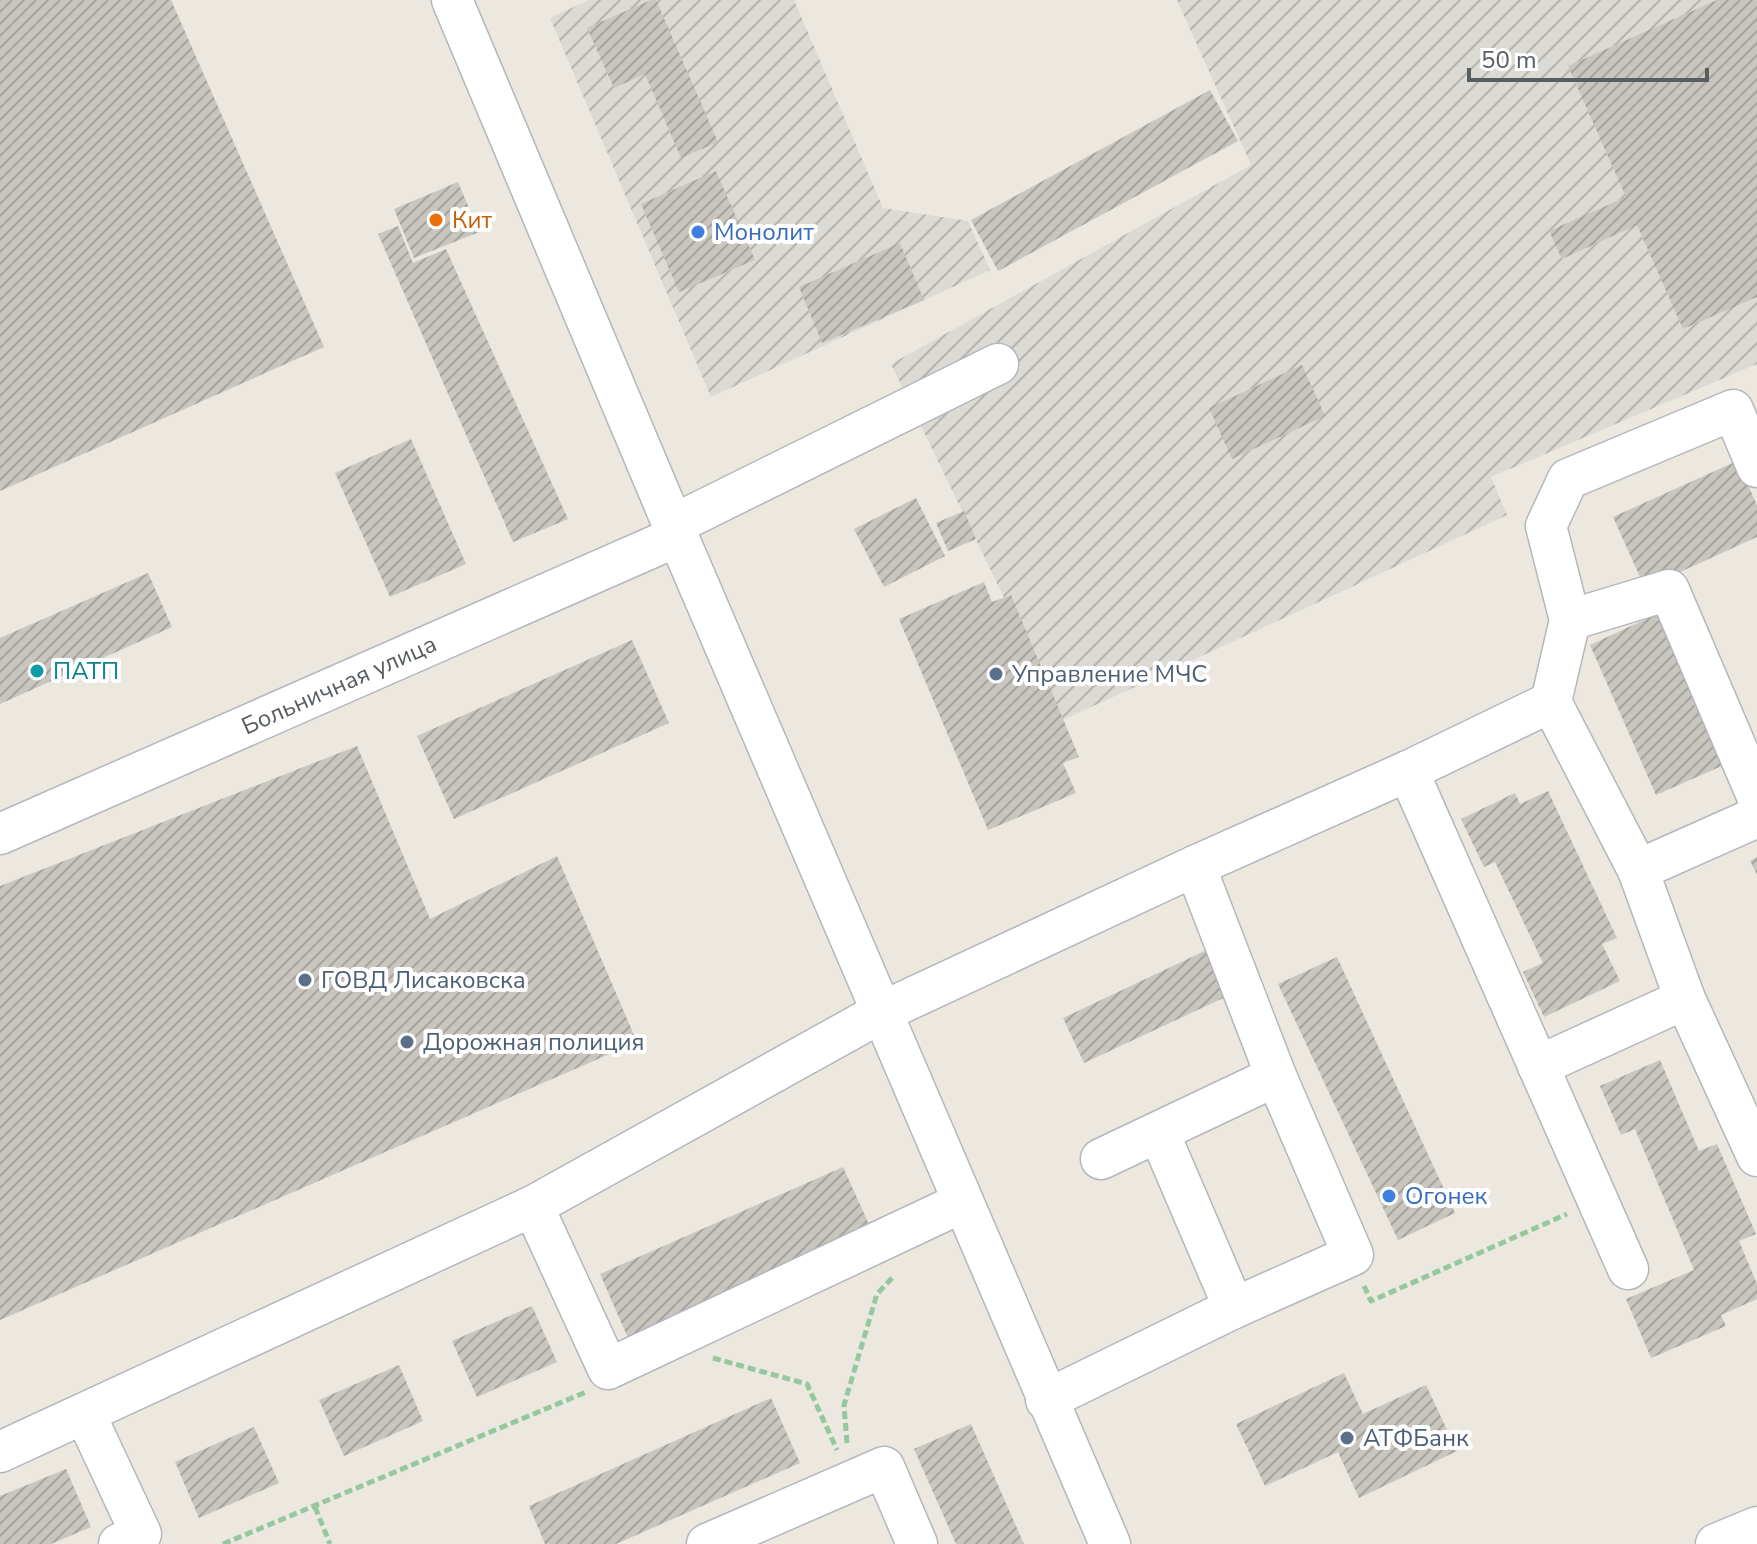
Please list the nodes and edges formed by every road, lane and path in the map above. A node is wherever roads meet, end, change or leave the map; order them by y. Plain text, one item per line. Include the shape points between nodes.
1 (452, 0) edge
2 (998, 364) dead end
3 (1757, 467) edge
4 (675, 530) junction
5 (1570, 620) junction
6 (1551, 702) junction
7 (1408, 771) junction
8 (1757, 796) edge
9 (1757, 817) edge
10 (0, 834) edge
11 (1195, 866) junction
12 (1638, 870) junction
13 (1685, 999) junction
14 (882, 1012) junction
15 (1538, 1066) junction
16 (1276, 1076) junction
17 (1159, 1133) junction
18 (1757, 1156) edge
19 (1101, 1159) dead end
20 (1597, 1200) junction
21 (963, 1202) junction
22 (533, 1206) junction
23 (1628, 1269) dead end
24 (899, 1271) dead end
25 (1362, 1280) dead end
26 (1234, 1308) junction
27 (708, 1356) dead end
28 (608, 1369) junction
29 (1046, 1400) junction
30 (85, 1414) junction
31 (0, 1452) edge
32 (850, 1480) junction
33 (315, 1507) junction
34 (1757, 1527) edge
35 (119, 1544) edge
36 (223, 1544) edge
37 (330, 1544) edge
38 (707, 1544) edge
39 (917, 1544) edge
40 (1110, 1544) edge
41 (1716, 1544) edge

1 - 4 street
2 - 4 street, Больничная улица
3 - 5 street via 1733,410 1568,479 1546,526
4 - 10 street, Больничная улица
4 - 14 street
5 - 6 street
5 - 8 street via 1669,590
6 - 7 street
6 - 12 street
7 - 11 street
7 - 15 street
9 - 12 street
11 - 14 street
11 - 16 street
12 - 13 street
13 - 15 street
13 - 18 street
14 - 21 street
14 - 22 street
15 - 20 street
16 - 17 street
16 - 26 street via 1353,1255
17 - 19 street
17 - 26 street
20 - 23 street
20 - 25 path via 1371,1301
21 - 28 street
21 - 29 street
22 - 28 street
22 - 30 street
24 - 32 path via 877,1294 844,1405
26 - 29 street
27 - 32 path via 807,1384
28 - 33 path via 588,1391
29 - 40 street
30 - 31 street
30 - 35 street via 141,1534
32 - 38 street
32 - 39 street via 884,1467
33 - 36 path
33 - 37 path
34 - 41 street

